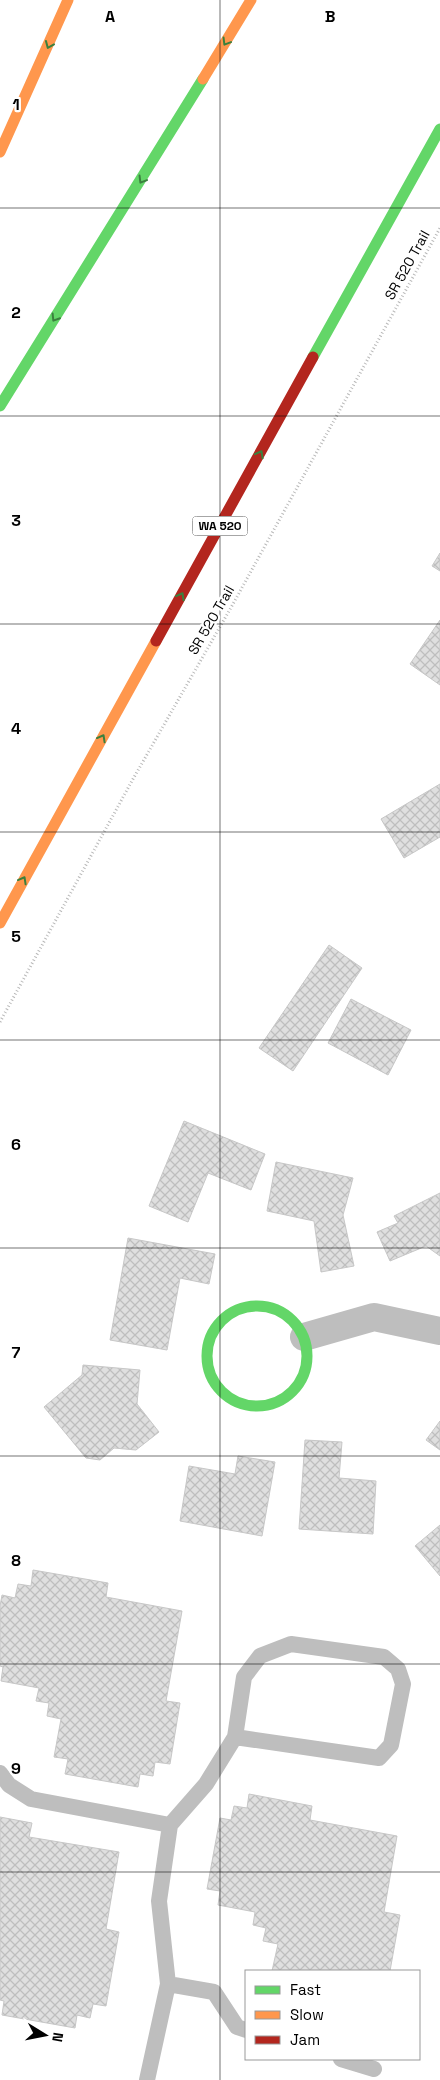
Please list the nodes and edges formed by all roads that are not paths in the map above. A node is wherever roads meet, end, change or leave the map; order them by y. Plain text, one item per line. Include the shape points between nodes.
1 (68, 0) edge
2 (251, 0) edge
3 (440, 129) edge
4 (0, 152) edge
5 (0, 406) edge
6 (0, 923) edge
7 (440, 1331) edge
8 (304, 1337) junction
9 (235, 1737) junction
10 (0, 1773) edge
11 (170, 1825) junction
12 (168, 1984) junction
13 (245, 2030) edge
14 (344, 2060) edge
15 (374, 2069) dead end
16 (147, 2080) edge

1 -> 4 main road
2 -> 5 main road
6 -> 3 main road, WA 520
7 - 8 street via 374,1317
8 - 8 main road via 294,1322 274,1309 257,1306 237,1310 222,1319 210,1337 206,1354 208,1368 222,1393 244,1405 278,1402 293,1392 302,1377 306,1366
9 - 9 lane via 244,1677 260,1656 291,1644 384,1657 398,1669 403,1684 391,1745 379,1758
9 - 11 lane via 206,1784
10 - 11 lane via 9,1785 31,1799
11 - 12 lane via 159,1901
12 - 13 lane via 214,1992 237,2027
12 - 16 lane
14 - 15 lane

